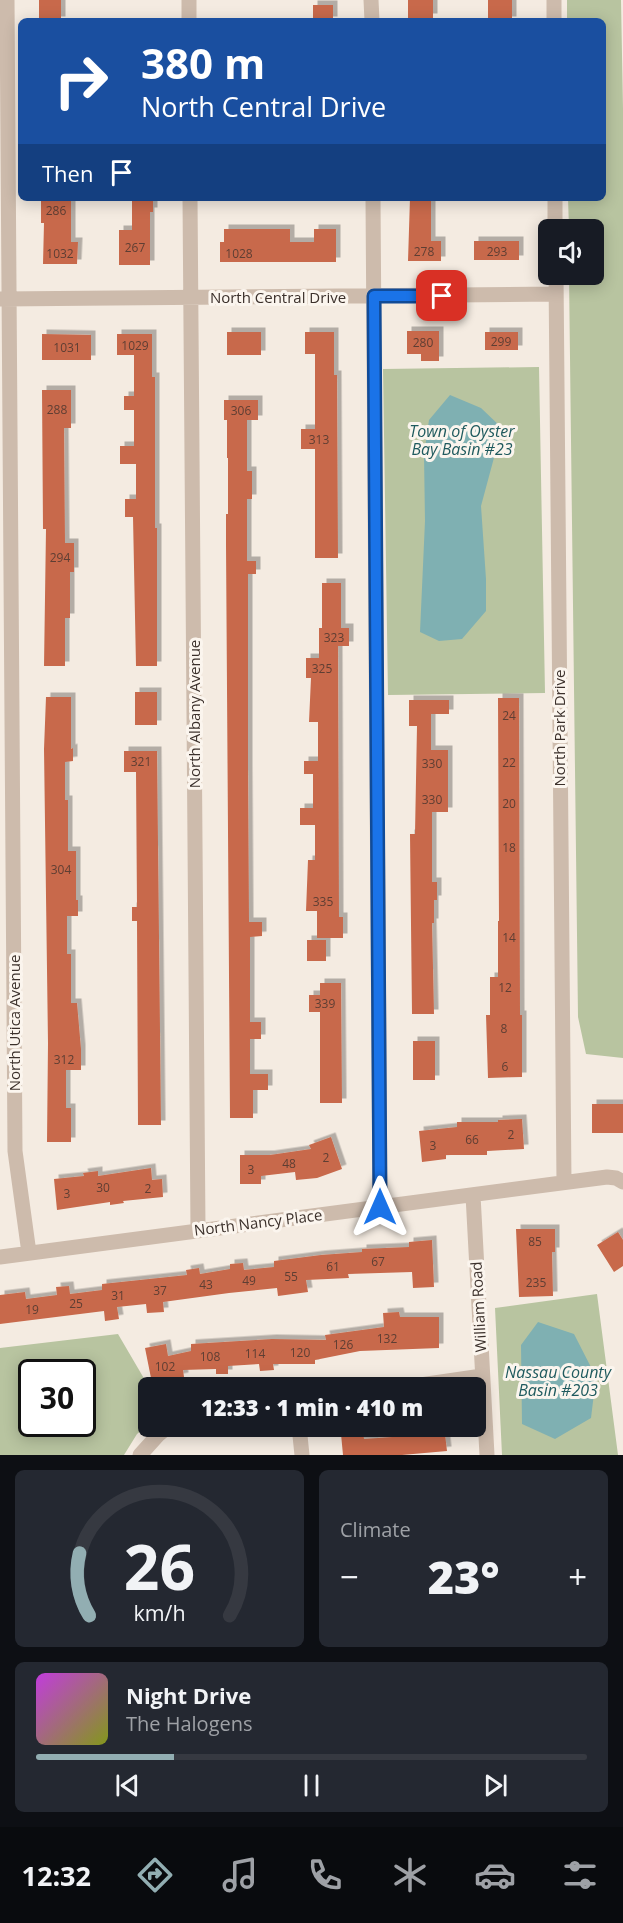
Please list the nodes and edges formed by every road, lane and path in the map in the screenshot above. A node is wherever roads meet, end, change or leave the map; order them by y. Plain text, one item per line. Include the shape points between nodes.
1 (8, 0) edge
2 (189, 0) edge
3 (372, 0) edge
4 (554, 0) edge
5 (189, 18) edge
6 (372, 18) edge
7 (554, 18) edge
8 (190, 201) edge
9 (373, 201) edge
10 (555, 201) edge
11 (555, 219) edge
12 (556, 285) edge
13 (556, 294) junction
14 (374, 296) junction
15 (191, 297) junction
16 (5, 299) edge
17 (564, 1182) junction
18 (623, 1182) edge
19 (473, 1195) junction
20 (380, 1207) junction
21 (198, 1230) junction
22 (29, 1253) junction
23 (0, 1257) edge
24 (482, 1376) junction
25 (475, 1377) edge
26 (156, 1437) edge
27 (300, 1437) edge
28 (140, 1455) edge
29 (302, 1455) edge
30 (487, 1455) edge

1 - 16 street, North Utica Avenue
2 - 5 street
3 - 6 street
4 - 7 street
8 - 15 street, North Albany Avenue
9 - 14 street
10 - 11 street
12 - 13 street, North Park Drive
13 - 14 street, North Central Drive
13 - 17 street, North Park Drive
14 - 15 street, North Central Drive
14 - 20 street
15 - 16 street, North Central Drive
15 - 21 street, North Albany Avenue
16 - 22 street, North Utica Avenue via 15,1151
17 - 18 street, North Nancy Place via 607,1177
17 - 19 street, North Nancy Place
19 - 20 street, North Nancy Place
19 - 24 street, William Road
20 - 21 street, North Nancy Place
21 - 22 street, North Nancy Place
22 - 23 street, North Nancy Place
24 - 25 street
24 - 30 street, William Road
26 - 28 street
27 - 29 street

